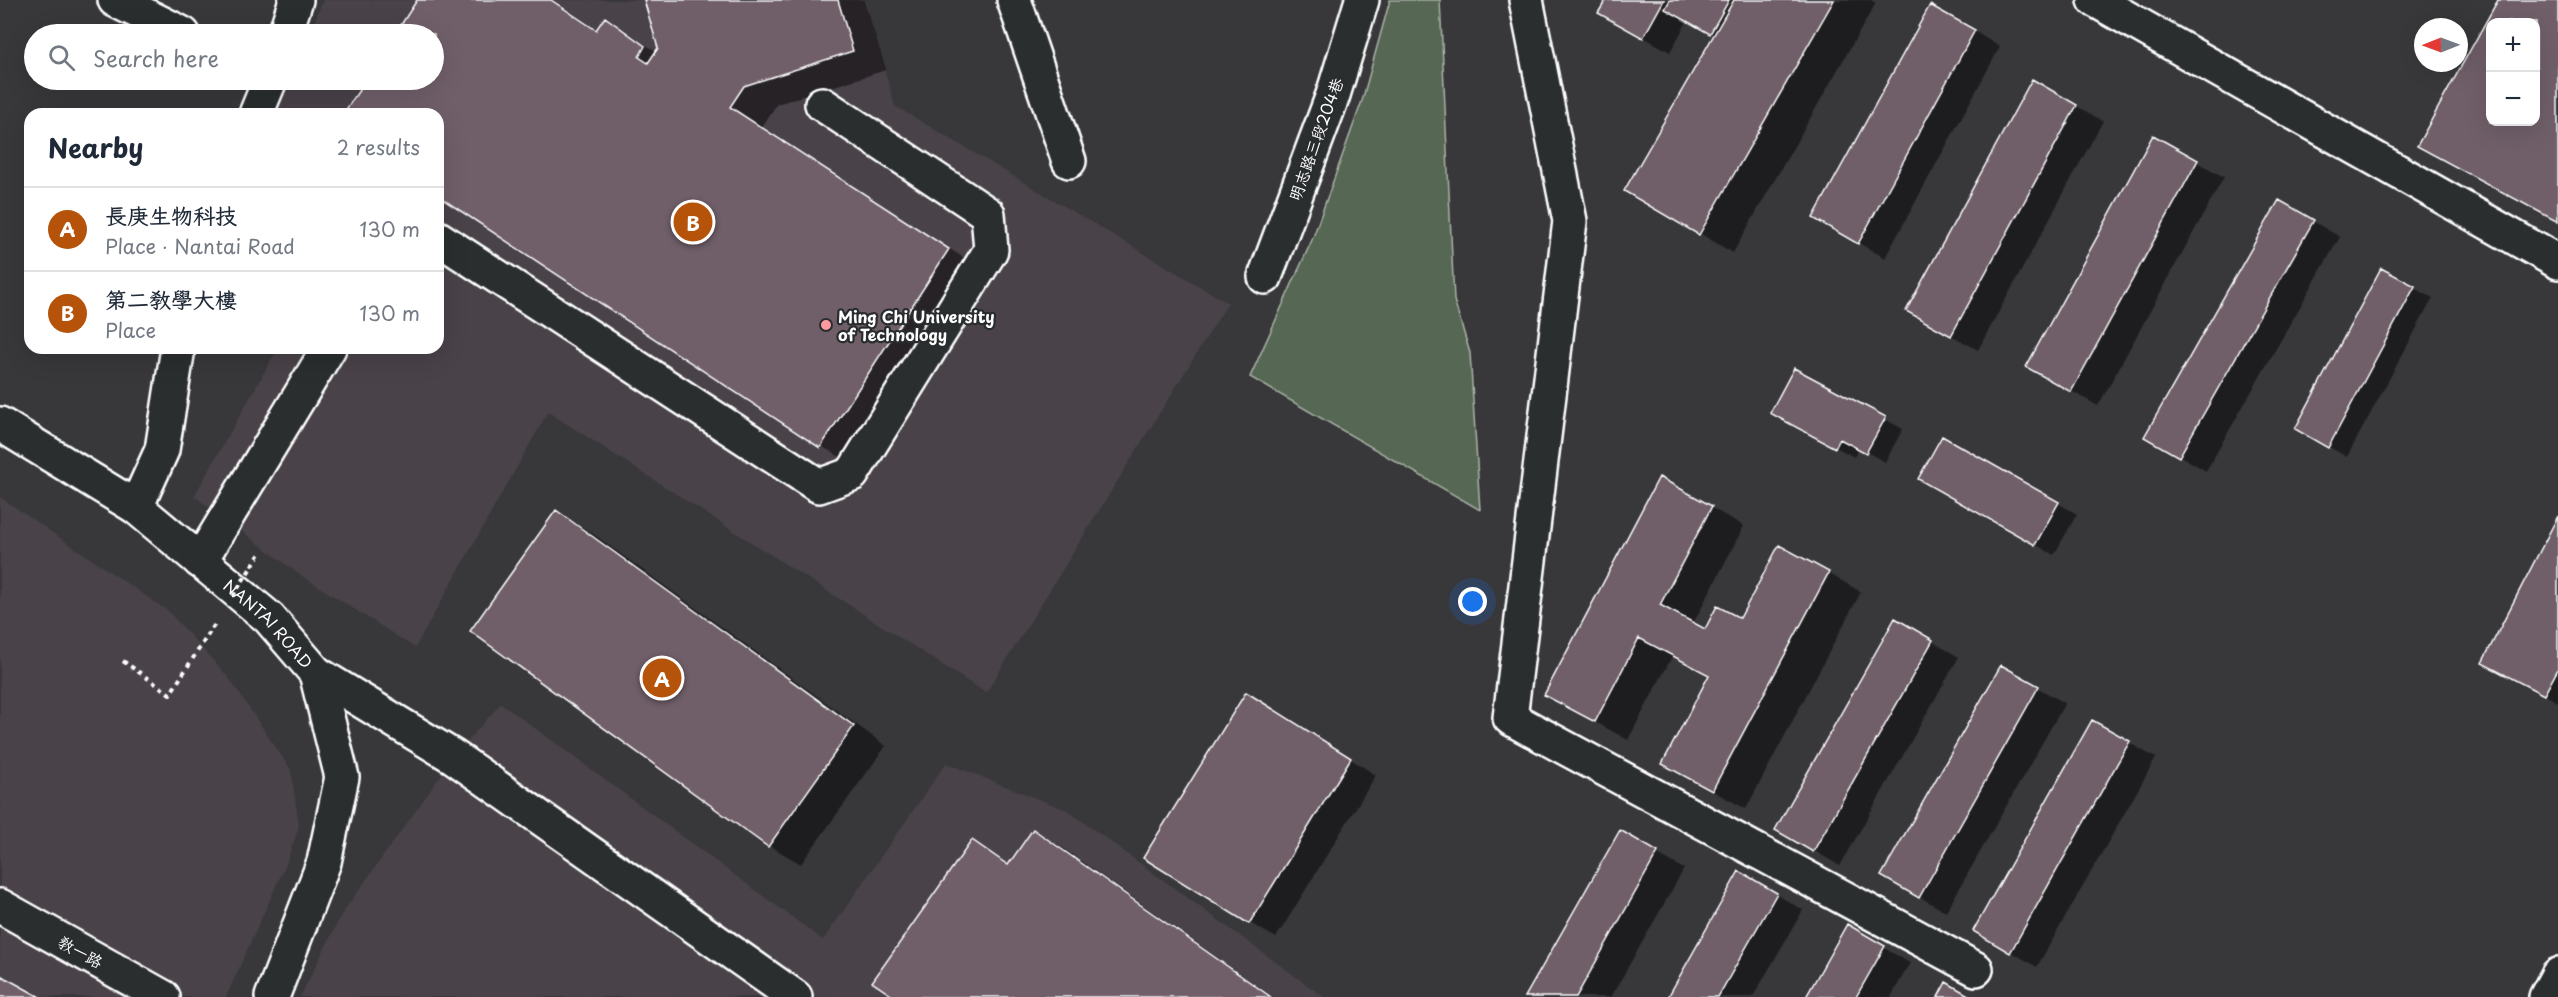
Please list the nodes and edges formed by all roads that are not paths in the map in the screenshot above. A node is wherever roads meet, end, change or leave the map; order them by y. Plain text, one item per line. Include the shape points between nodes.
1 (115, 0) edge
2 (296, 0) edge
3 (1014, 0) edge
4 (1362, 0) edge
5 (1526, 0) edge
6 (2095, 0) edge
7 (163, 24) edge
8 (288, 24) edge
9 (266, 90) edge
10 (822, 104) dead end
11 (258, 108) edge
12 (1069, 161) dead end
13 (444, 242) edge
14 (2558, 262) edge
15 (1265, 278) dead end
16 (177, 354) edge
17 (326, 354) edge
18 (0, 424) edge
19 (136, 507) junction
20 (200, 561) junction
21 (316, 673) junction
22 (0, 906) edge
23 (1976, 969) dead end
24 (2558, 975) edge
25 (163, 997) edge
26 (272, 997) edge
27 (795, 997) edge
28 (2546, 997) edge

1 - 7 street
2 - 8 street
3 - 12 street
4 - 15 street, 明志路三段204巷 via 1333,95
5 - 23 street via 1570,221 1510,718
6 - 14 street
9 - 11 street
10 - 13 street via 988,214 992,250 852,474 819,486
16 - 19 street via 162,450
17 - 20 street
18 - 19 street, NANTAI ROAD
19 - 20 street, NANTAI ROAD
20 - 21 street, NANTAI ROAD via 269,618
21 - 26 street, NANTAI ROAD via 342,777 324,862
21 - 27 street via 454,757
22 - 25 street, 教一路
24 - 28 street

